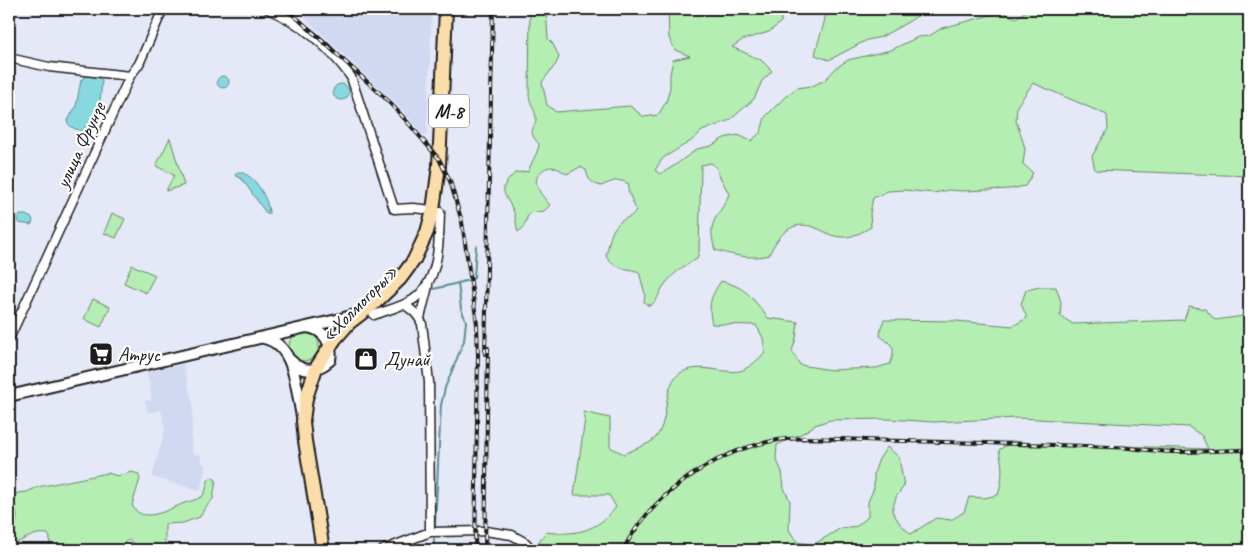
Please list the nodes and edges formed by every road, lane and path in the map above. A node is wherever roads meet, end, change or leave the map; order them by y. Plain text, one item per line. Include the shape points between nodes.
1 (163, 9) edge
2 (268, 9) edge
3 (446, 9) edge
4 (454, 9) edge
5 (9, 58) edge
6 (130, 76) junction
7 (437, 211) junction
8 (429, 283) junction
9 (405, 304) junction
10 (368, 314) junction
11 (420, 318) junction
12 (306, 327) junction
13 (294, 330) junction
14 (263, 338) junction
15 (9, 339) edge
16 (330, 346) junction
17 (288, 357) junction
18 (330, 360) junction
19 (316, 368) junction
20 (9, 396) edge
21 (303, 420) junction
22 (430, 532) junction
23 (323, 550) edge
24 (330, 550) edge
25 (382, 550) edge
26 (532, 550) edge

1 - 6 street via 139,64
2 - 7 street via 300,26 351,77 394,209
3 - 7 highway, «Холмогоры» / М-8
4 - 7 highway, «Холмогоры» / М-8 via 445,185
5 - 6 street, улица Фрунзе via 49,67
6 - 15 street, улица Фрунзе
7 - 8 street via 439,248
7 - 10 highway, «Холмогоры» / М-8 via 433,239 419,267 398,294
8 - 9 street
8 - 11 street
9 - 10 street
9 - 11 street
10 - 12 street
10 - 16 highway, «Холмогоры» / М-8 via 349,323
10 - 18 highway, «Холмогоры» / М-8
11 - 22 street via 429,382
12 - 13 street
12 - 16 street via 320,332
13 - 14 street
13 - 17 street via 286,337 284,345
14 - 17 street via 280,345
14 - 20 street
16 - 18 street
16 - 19 highway, М-8
17 - 19 street via 303,370
17 - 21 street
18 - 19 street
18 - 24 highway, М-8 via 316,391 311,427
19 - 21 highway, М-8 via 307,391
21 - 23 highway, М-8
22 - 25 street
22 - 26 street via 485,531 512,535

